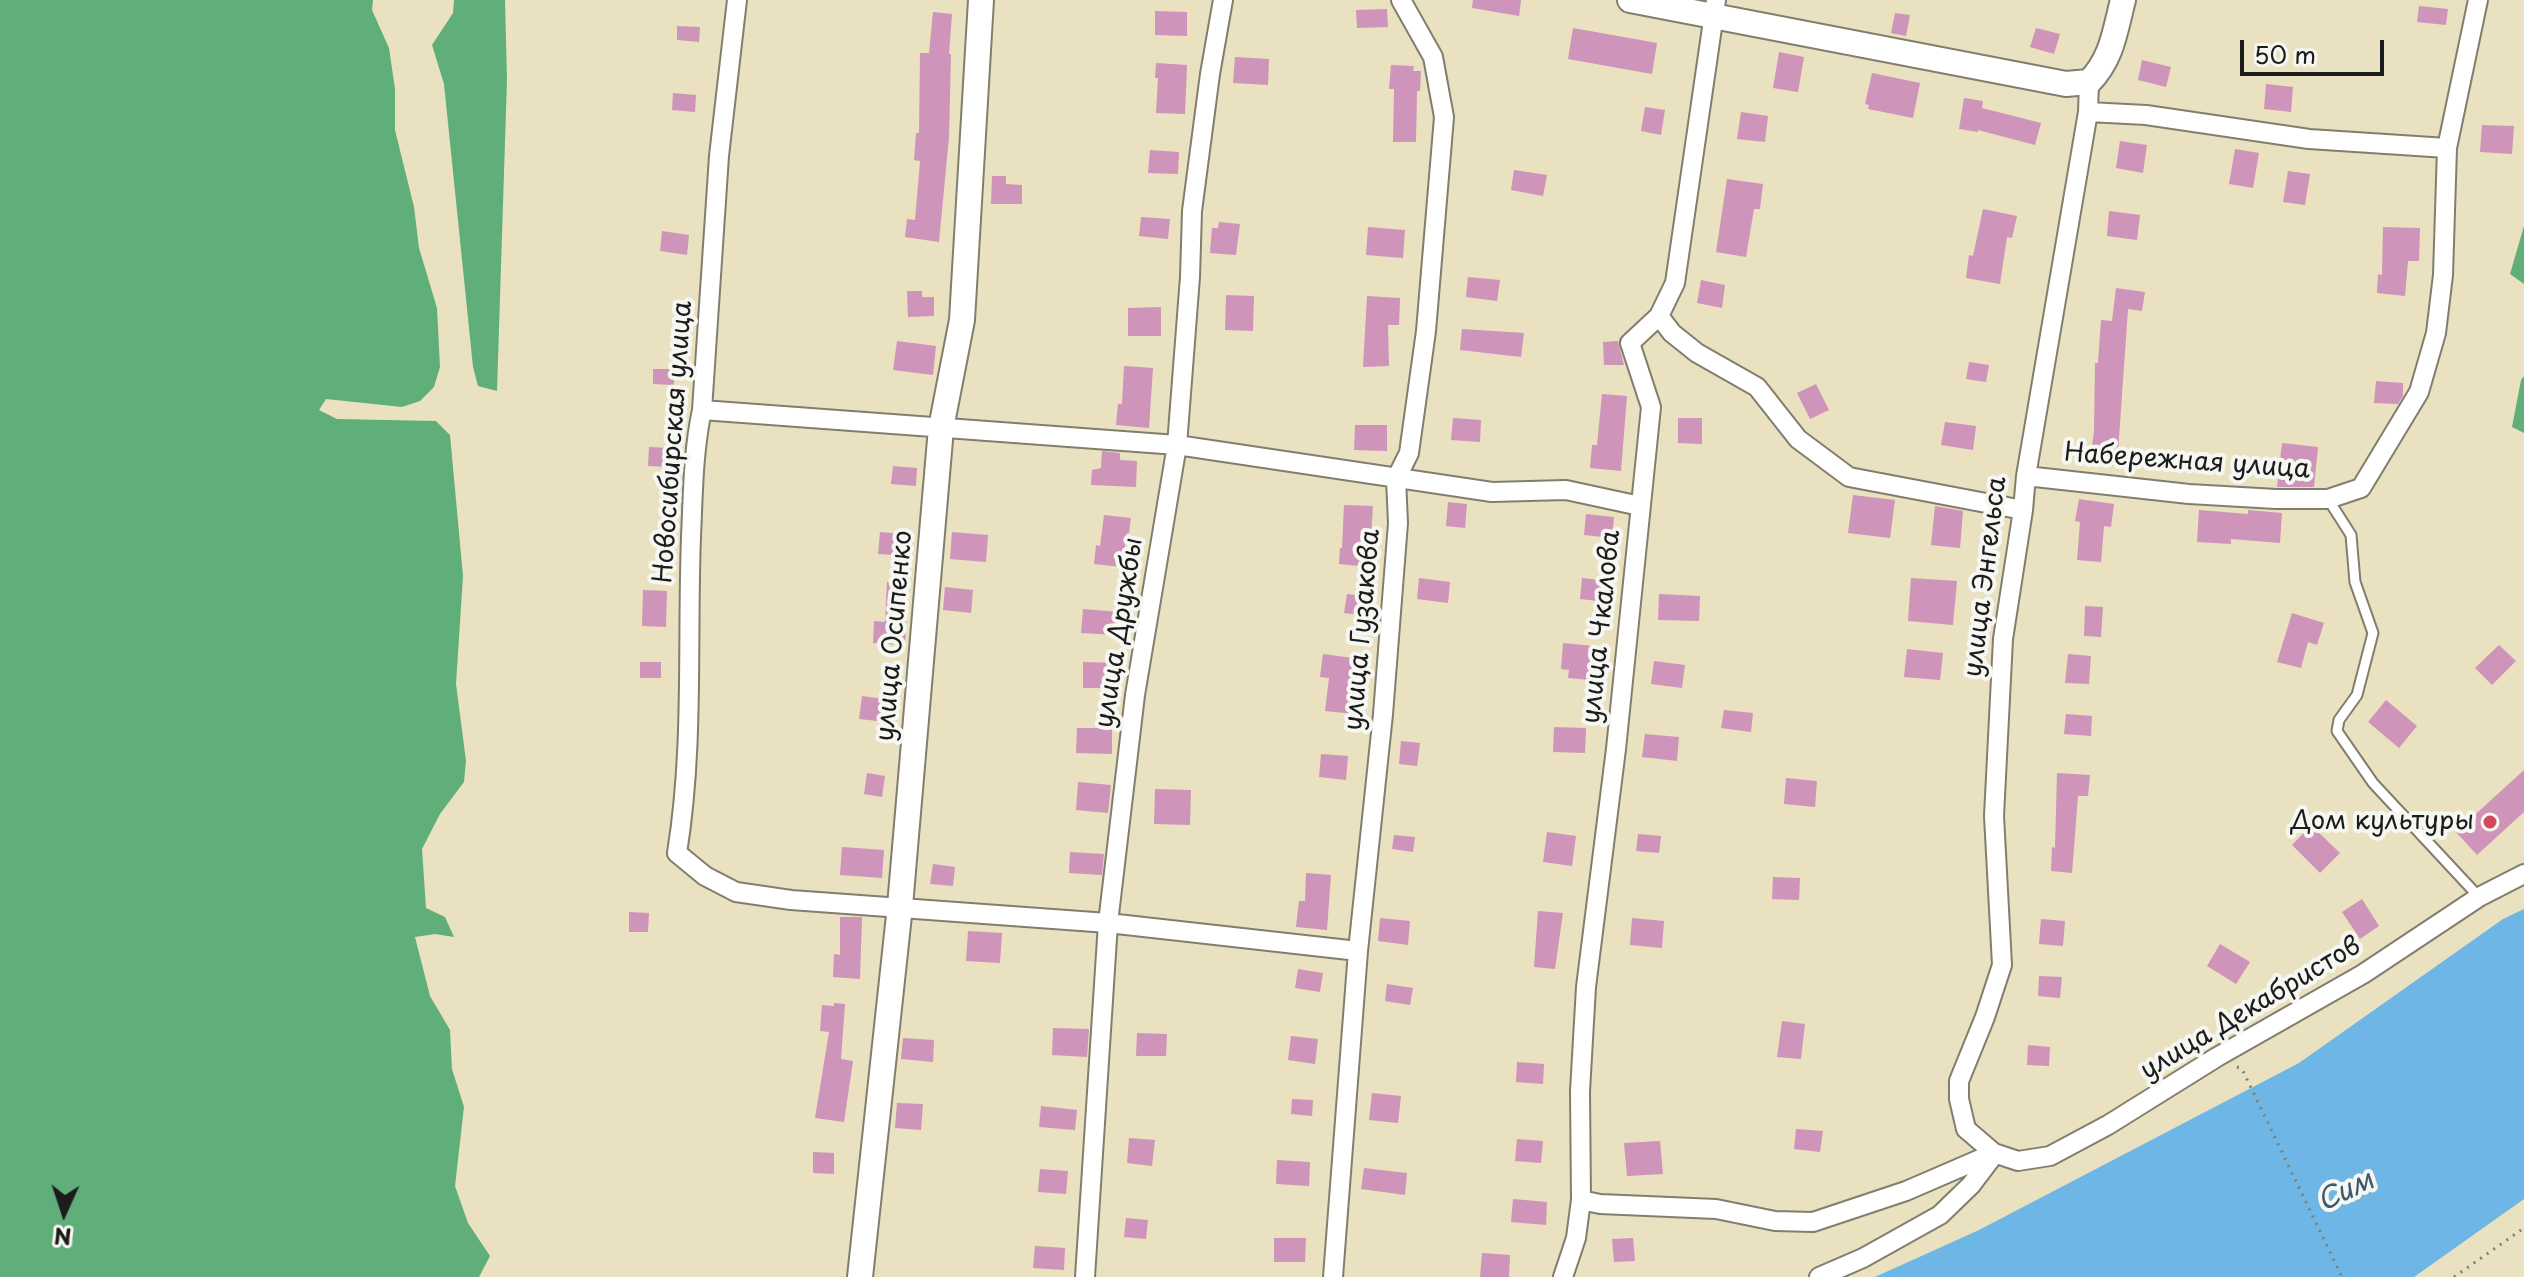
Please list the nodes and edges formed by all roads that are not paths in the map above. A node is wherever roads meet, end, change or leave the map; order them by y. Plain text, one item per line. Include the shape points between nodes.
1 (737, 0) edge
2 (981, 0) edge
3 (1223, 0) edge
4 (1401, 0) edge
5 (1630, 0) edge
6 (2123, 0) edge
7 (2478, 0) edge
8 (1714, 9) edge
9 (2089, 82) junction
10 (2088, 112) junction
11 (2447, 148) junction
12 (1659, 316) junction
13 (702, 410) junction
14 (941, 428) junction
15 (1177, 445) junction
16 (2026, 476) junction
17 (1396, 479) junction
18 (2328, 499) junction
19 (1640, 506) junction
20 (2023, 510) junction
21 (2524, 874) edge
22 (2479, 897) junction
23 (900, 906) junction
24 (1108, 923) junction
25 (1358, 951) junction
26 (1994, 1153) junction
27 (1581, 1200) junction
28 (860, 1277) edge
29 (1085, 1277) edge
30 (1333, 1277) edge
31 (1563, 1277) edge
32 (1819, 1277) edge

1 - 13 street, Новосибирская улица via 719,156
2 - 14 main road, улица Осипенко via 962,320
3 - 15 street, улица Дружбы via 1192,211
4 - 17 street, улица Гузакова via 1433,57 1444,117 1426,331 1409,453
5 - 8 main road
6 - 9 main road, улица Энгельса via 2102,69
7 - 11 street, Набережная улица
8 - 9 main road via 2066,84
8 - 12 street, улица Чкалова via 1675,283
9 - 10 street, улица Энгельса
10 - 11 street via 2146,115 2309,139
10 - 16 street, улица Энгельса
11 - 18 street, Набережная улица via 2443,275 2436,333 2419,392 2361,488
12 - 19 street, улица Чкалова via 1630,343 1651,407
12 - 20 street via 1697,353 1757,387 1798,439 1849,477
13 - 14 street
13 - 23 street, Новосибирская улица via 695,443 687,769 677,853 736,892
14 - 15 street
14 - 23 main road, улица Осипенко
15 - 17 street
15 - 24 street, улица Дружбы via 1135,695
16 - 18 street, Набережная улица via 2189,494
16 - 20 street, улица Энгельса
17 - 19 street via 1492,492 1566,490
17 - 25 street, улица Гузакова via 1398,523 1383,714
18 - 22 lane via 2351,535 2355,582 2373,633 2357,695 2337,731 2373,783
19 - 27 street, улица Чкалова via 1586,987
20 - 26 street, улица Энгельса via 2003,639 1994,816 2002,965 1959,1081 1966,1129
21 - 22 street, улица Декабристов
22 - 26 street, улица Декабристов via 2363,974 2050,1156 2018,1161
23 - 24 street
23 - 28 main road, улица Осипенко
24 - 25 street
24 - 29 street, улица Дружбы
25 - 30 street, улица Гузакова
26 - 27 street via 1906,1191 1813,1222
26 - 32 street via 1940,1215
27 - 31 street, улица Чкалова

